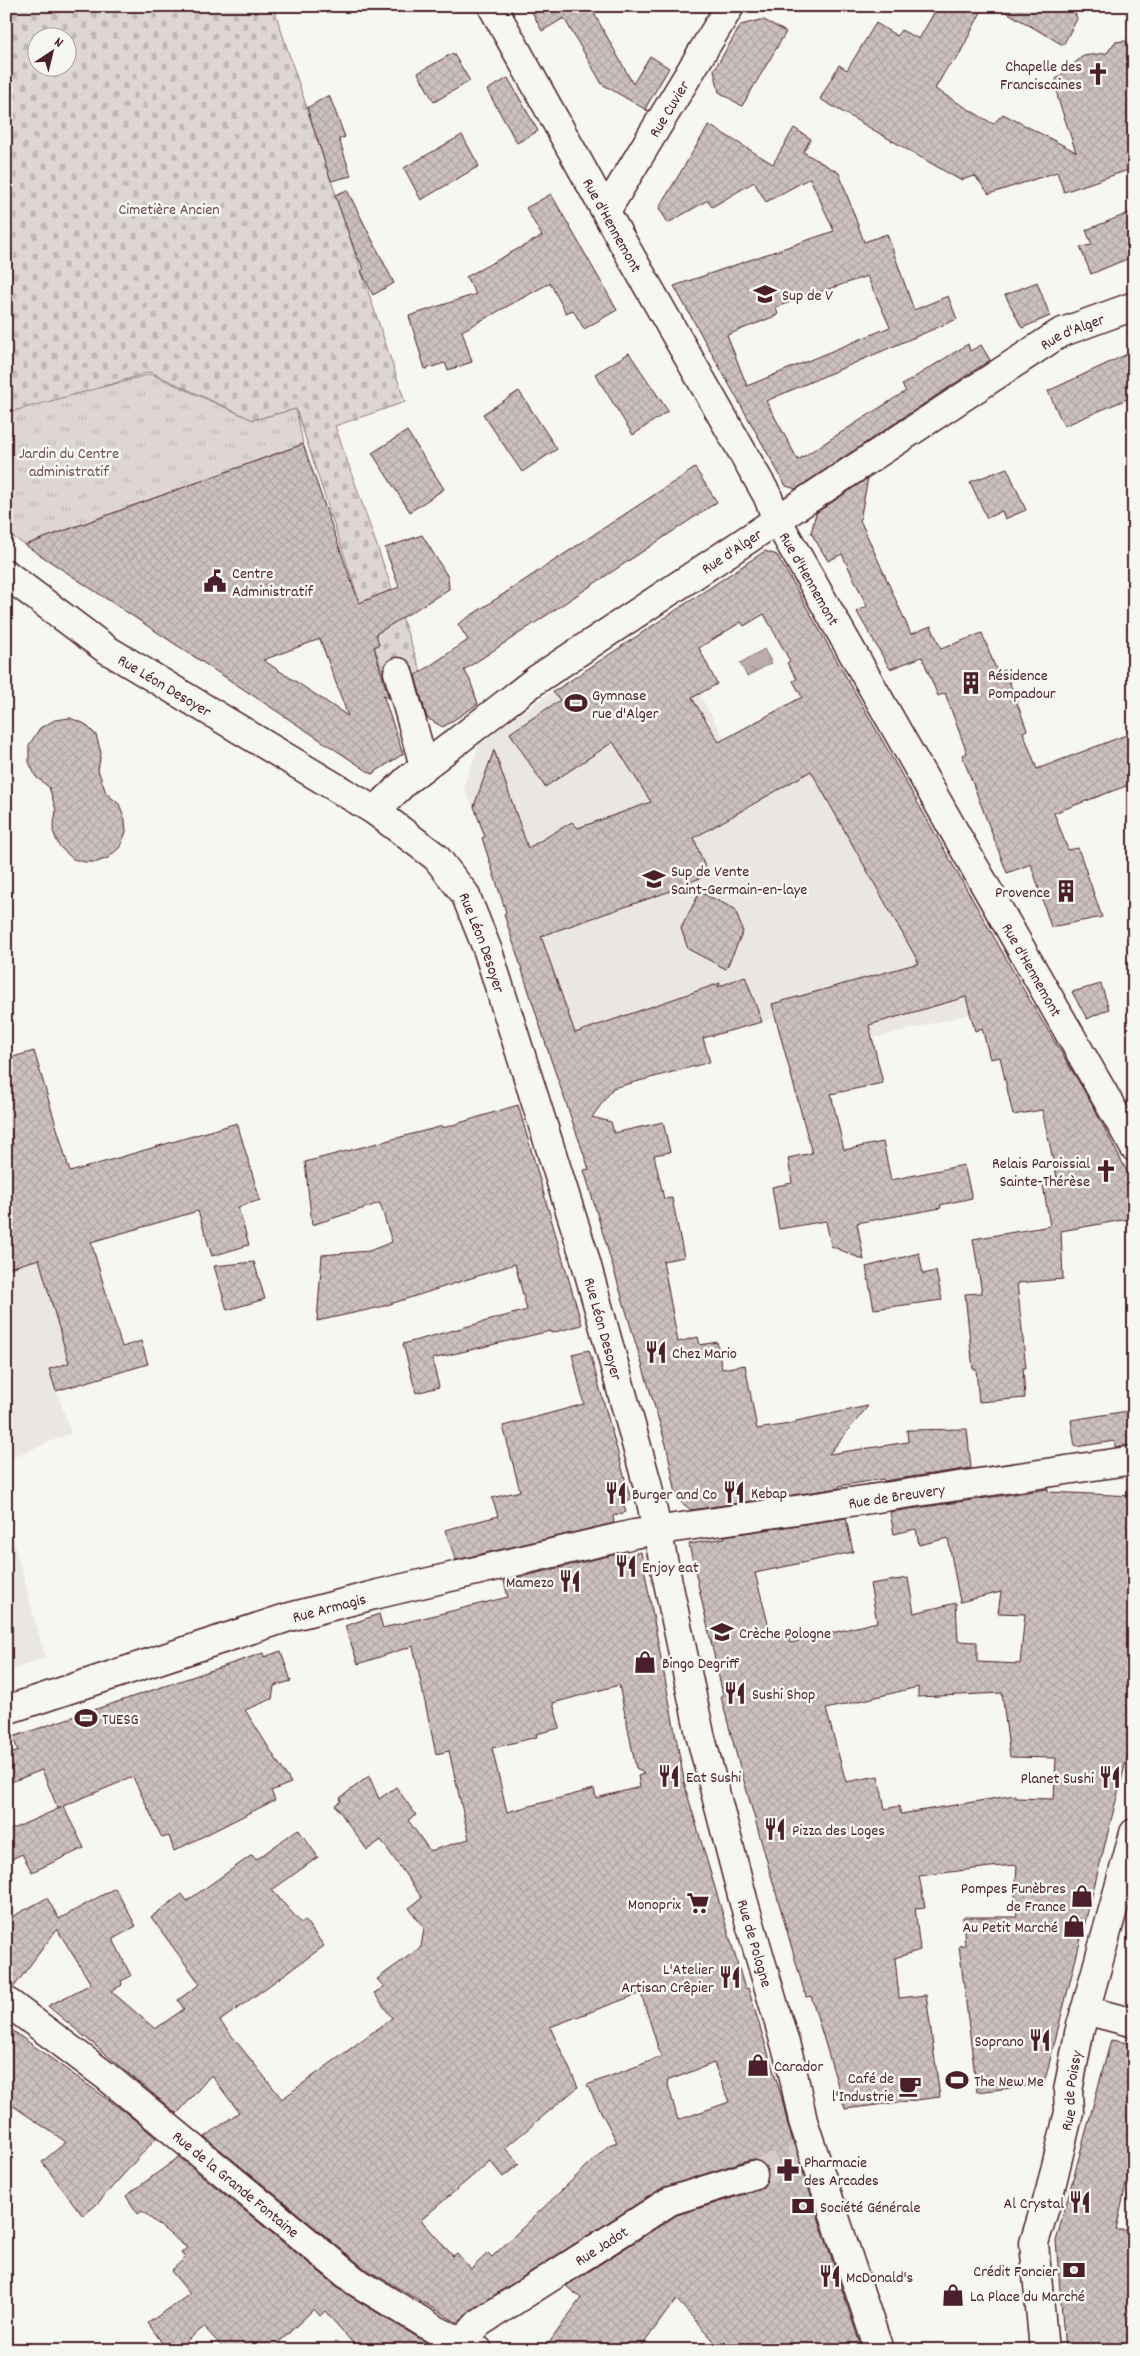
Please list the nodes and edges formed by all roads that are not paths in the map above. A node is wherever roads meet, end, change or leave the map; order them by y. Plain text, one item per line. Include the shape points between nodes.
1 (492, 6) edge
2 (730, 6) edge
3 (606, 211) junction
4 (1134, 306) edge
5 (777, 520) junction
6 (6, 574) edge
7 (398, 672) dead end
8 (424, 766) junction
9 (375, 810) junction
10 (1134, 1147) edge
11 (1134, 1460) edge
12 (657, 1530) junction
13 (6, 1710) edge
14 (1134, 1833) edge
15 (1128, 1877) edge
16 (6, 2001) edge
17 (1085, 2010) junction
18 (1134, 2023) edge
19 (753, 2175) tunnel mouth
20 (470, 2346) edge
21 (879, 2350) edge
22 (1044, 2350) edge

1 - 3 street, Rue d'Hennemont
2 - 3 street, Rue Cuvier
3 - 5 street, Rue d'Hennemont via 767,494
4 - 5 street, Rue d'Alger via 1060,333
5 - 8 street, Rue d'Alger via 536,680
5 - 10 street, Rue d'Hennemont
6 - 9 street, Rue Léon Desoyer via 106,649
7 - 8 street
8 - 9 street, Rue d'Alger
9 - 12 street, Rue Léon Desoyer via 436,857 465,894 488,951 583,1252
11 - 12 street, Rue de Breuvery
12 - 13 street, Rue Armagis via 286,1618
12 - 21 street, Rue de Pologne via 700,1734 744,1903 791,2064 803,2121
14 - 15 street, Rue de Poissy
15 - 17 street, Rue de Poissy
16 - 20 street, Rue de la Grande Fontaine via 131,2096 355,2281 436,2330
17 - 18 street
17 - 22 street, Rue de Poissy via 1068,2091 1069,2112 1034,2243
19 - 20 street, Rue Jadot via 670,2201 479,2322

